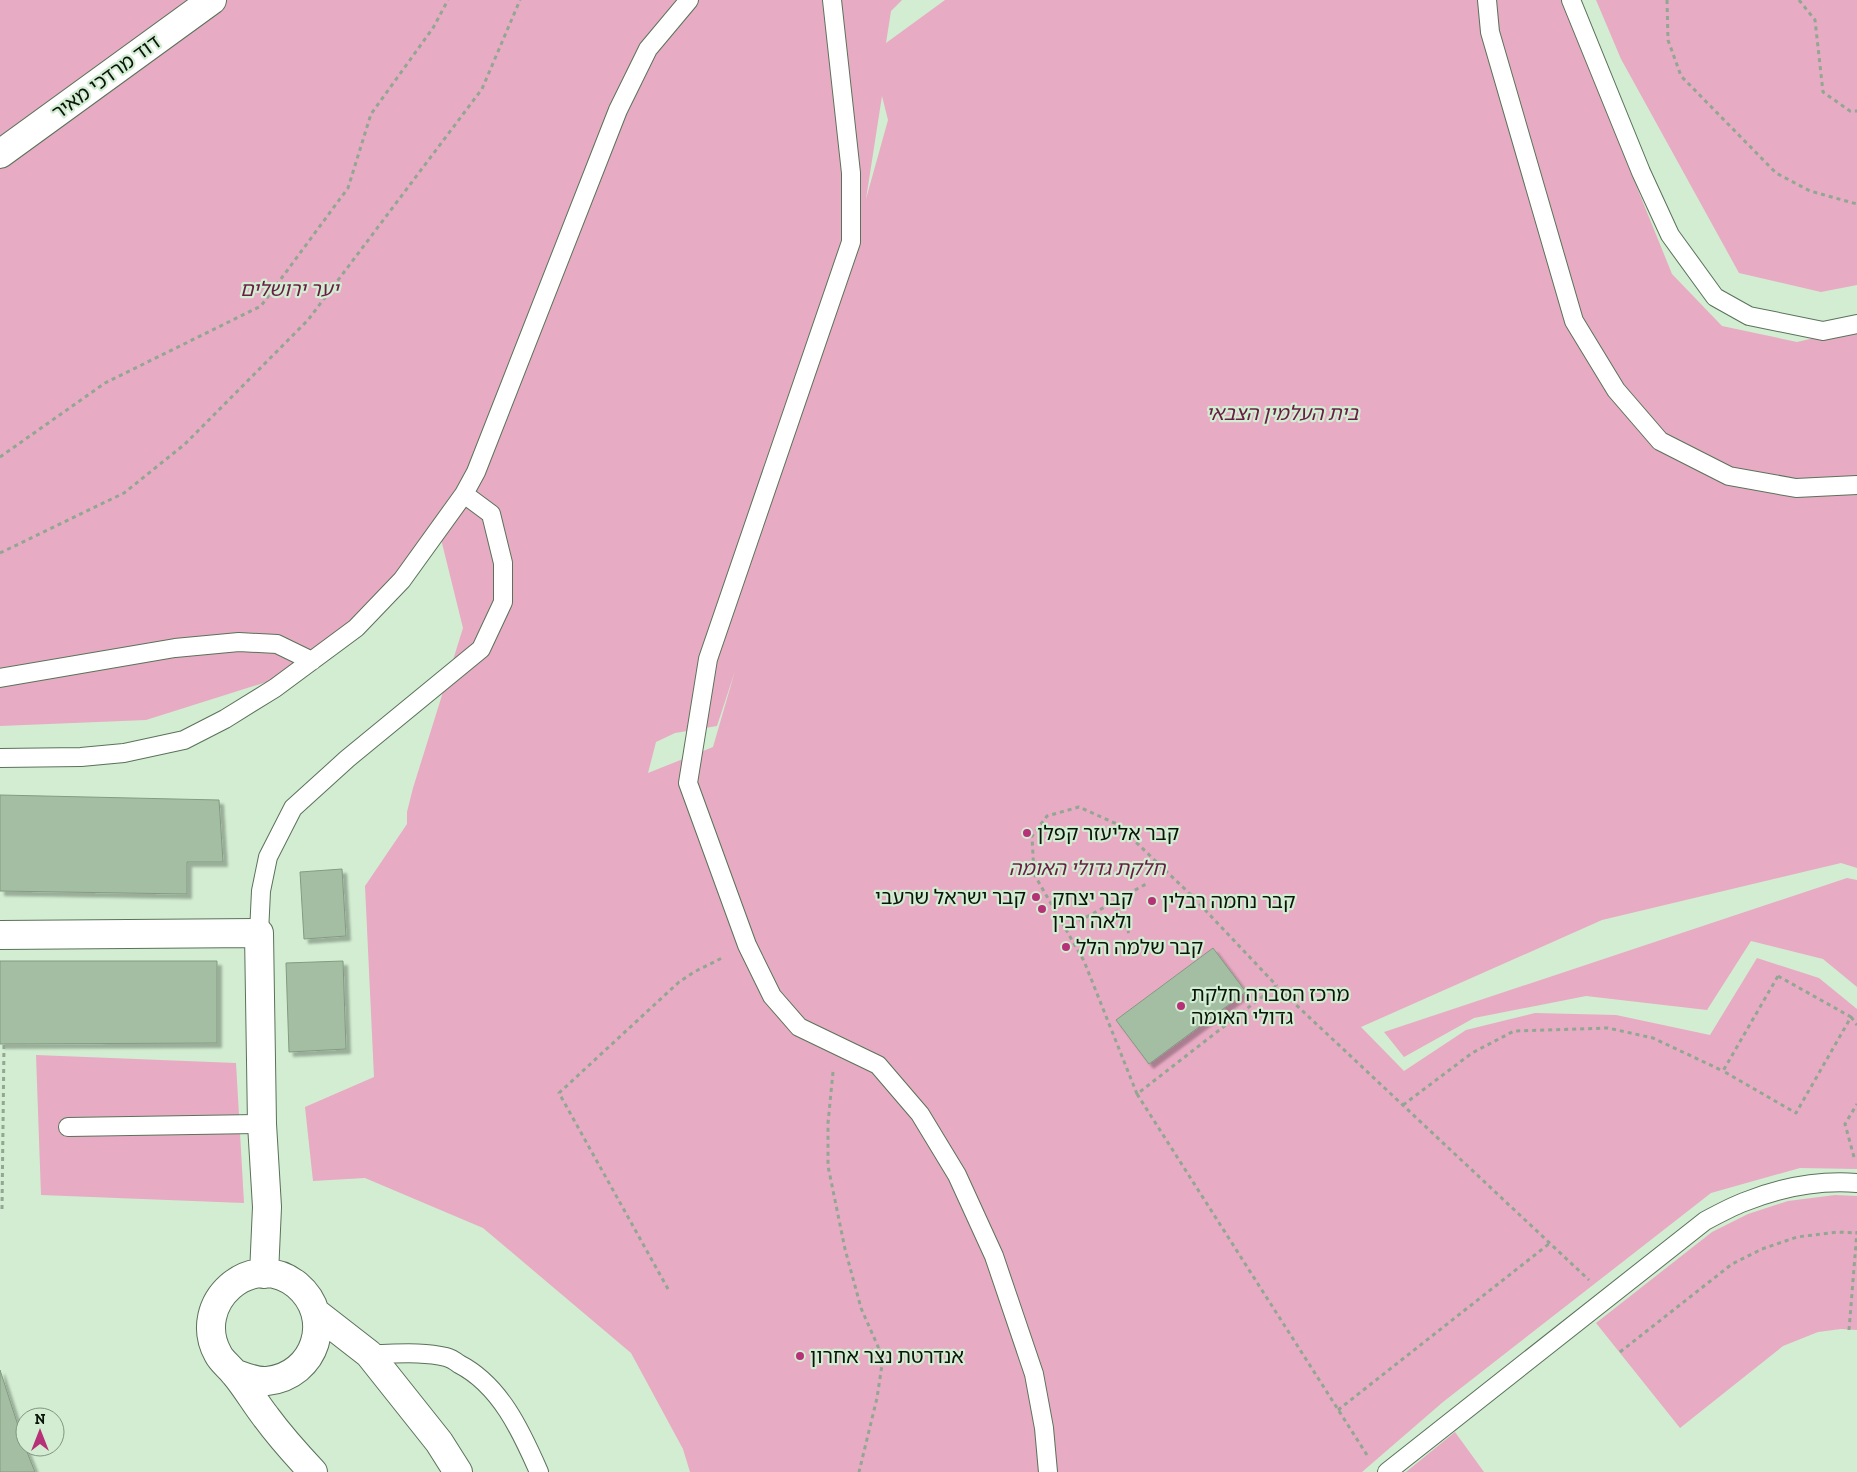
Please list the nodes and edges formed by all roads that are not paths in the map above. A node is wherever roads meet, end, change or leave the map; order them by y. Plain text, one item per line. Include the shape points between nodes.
1 (212, 0) edge
2 (689, 0) edge
3 (832, 0) edge
4 (1488, 0) edge
5 (1571, 0) edge
6 (0, 154) edge
7 (1857, 324) edge
8 (1857, 485) edge
9 (464, 494) junction
10 (312, 661) junction
11 (0, 678) edge
12 (0, 758) edge
13 (259, 933) junction
14 (0, 935) edge
15 (262, 1124) junction
16 (68, 1127) dead end
17 (1857, 1183) edge
18 (264, 1274) junction
19 (316, 1312) junction
20 (369, 1354) junction
21 (234, 1373) junction
22 (313, 1472) edge
23 (458, 1472) edge
24 (539, 1472) edge
25 (1048, 1472) edge
26 (1387, 1472) edge

1 - 6 street, דוד מרדכי מאיר
2 - 9 lane via 648,49 618,110 480,463
3 - 25 lane via 851,173 851,242 708,659 688,783 747,945 772,996 799,1027 878,1065 920,1114 957,1175 994,1256 1034,1374
4 - 8 lane via 1490,32 1574,321 1616,390 1660,441 1729,476 1796,488
5 - 7 lane via 1670,235 1715,296 1749,316 1823,331
9 - 10 lane via 402,580 356,628
9 - 13 lane via 491,514 503,563 503,602 481,649 347,759 293,808 268,857 261,891
10 - 11 lane via 277,644 239,642 175,648
10 - 12 lane via 225,719 184,740 124,753
13 - 14 street
13 - 15 street
15 - 16 lane
15 - 18 street via 267,1207
17 - 26 lane via 1835,1182 1786,1188 1743,1202 1706,1221
18 - 19 street via 281,1276 296,1284
18 - 21 street via 247,1276 231,1284 219,1297 212,1312 210,1330 213,1346
19 - 20 street
19 - 21 street via 315,1345 296,1370 282,1378 266,1381
20 - 23 street via 439,1442
20 - 24 lane via 447,1357 473,1371 500,1399 523,1435
21 - 22 street

